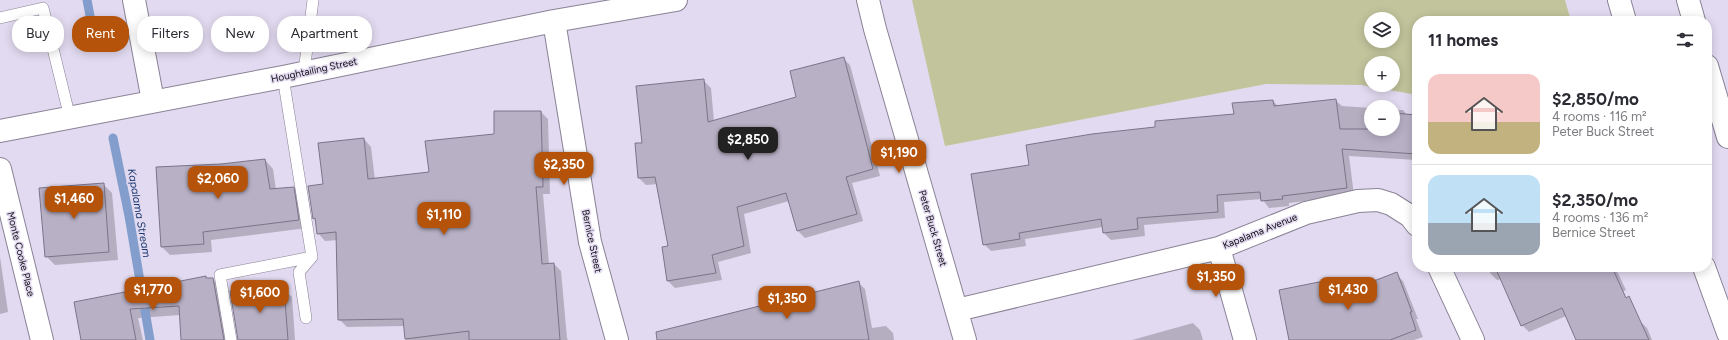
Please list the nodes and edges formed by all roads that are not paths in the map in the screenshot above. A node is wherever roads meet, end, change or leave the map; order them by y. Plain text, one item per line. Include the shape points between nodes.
1 (134, 0) edge
2 (313, 0) edge
3 (676, 0) edge
4 (868, 0) edge
5 (1619, 0) edge
6 (1688, 0) edge
7 (1624, 16) edge
8 (1693, 16) edge
9 (0, 18) edge
10 (554, 22) junction
11 (304, 72) junction
12 (283, 77) junction
13 (1712, 83) edge
14 (153, 101) junction
15 (70, 118) junction
16 (0, 131) edge
17 (1728, 136) edge
18 (0, 169) edge
19 (1412, 218) edge
20 (1219, 248) junction
21 (312, 257) junction
22 (1441, 272) edge
23 (1706, 272) edge
24 (957, 310) junction
25 (306, 318) dead end
26 (1728, 333) edge
27 (42, 340) edge
28 (231, 340) edge
29 (617, 340) edge
30 (965, 340) edge
31 (1245, 340) edge
32 (1474, 340) edge

1 - 14 main road
2 - 11 lane
3 - 10 main road, Houghtailing Street
4 - 24 main road, Peter Buck Street
5 - 7 main road
6 - 8 main road
9 - 15 lane via 43,8
10 - 11 main road, Houghtailing Street
10 - 29 main road, Bernice Street via 590,242
11 - 12 main road, Houghtailing Street
12 - 14 main road, Houghtailing Street
12 - 21 lane
13 - 17 main road
14 - 15 main road, Houghtailing Street
15 - 16 main road, Houghtailing Street
18 - 27 main road, Monte Cooke Place
19 - 20 main road, Kapalama Avenue via 1391,204 1378,200 1358,201 1306,213
20 - 24 main road, Kapalama Avenue
20 - 31 main road
21 - 25 lane via 299,272
21 - 28 lane via 220,275
22 - 32 main road
23 - 26 main road
24 - 30 main road, Peter Buck Street

